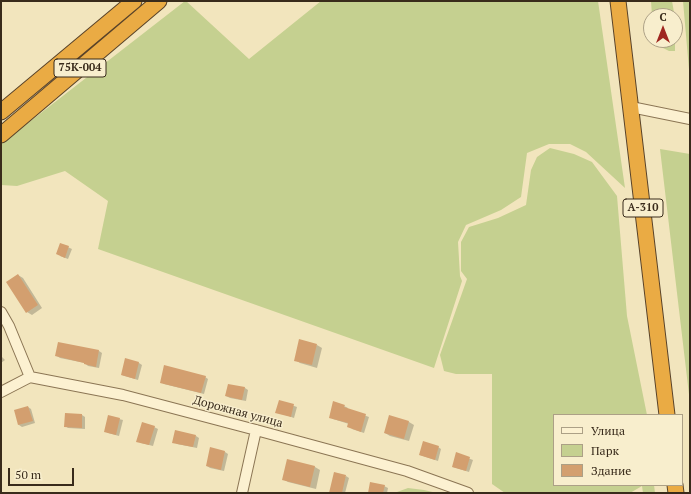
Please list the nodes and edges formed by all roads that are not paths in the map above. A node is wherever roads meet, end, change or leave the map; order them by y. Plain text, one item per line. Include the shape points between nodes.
1 (134, 1) edge
2 (159, 1) edge
3 (618, 1) edge
4 (631, 108) junction
5 (1, 112) edge
6 (690, 119) edge
7 (1, 135) edge
8 (1, 312) edge
9 (30, 377) junction
10 (1, 392) edge
11 (667, 414) edge
12 (256, 430) junction
13 (242, 493) edge
14 (468, 493) edge

1 - 5 highway, 75К-004
2 - 7 highway, 75К-004
3 - 4 highway, А-310
4 - 6 street
4 - 11 highway, А-310
8 - 9 street
9 - 10 street
9 - 12 street, Дорожная улица via 123,394
12 - 13 street
12 - 14 street, Дорожная улица via 407,471

